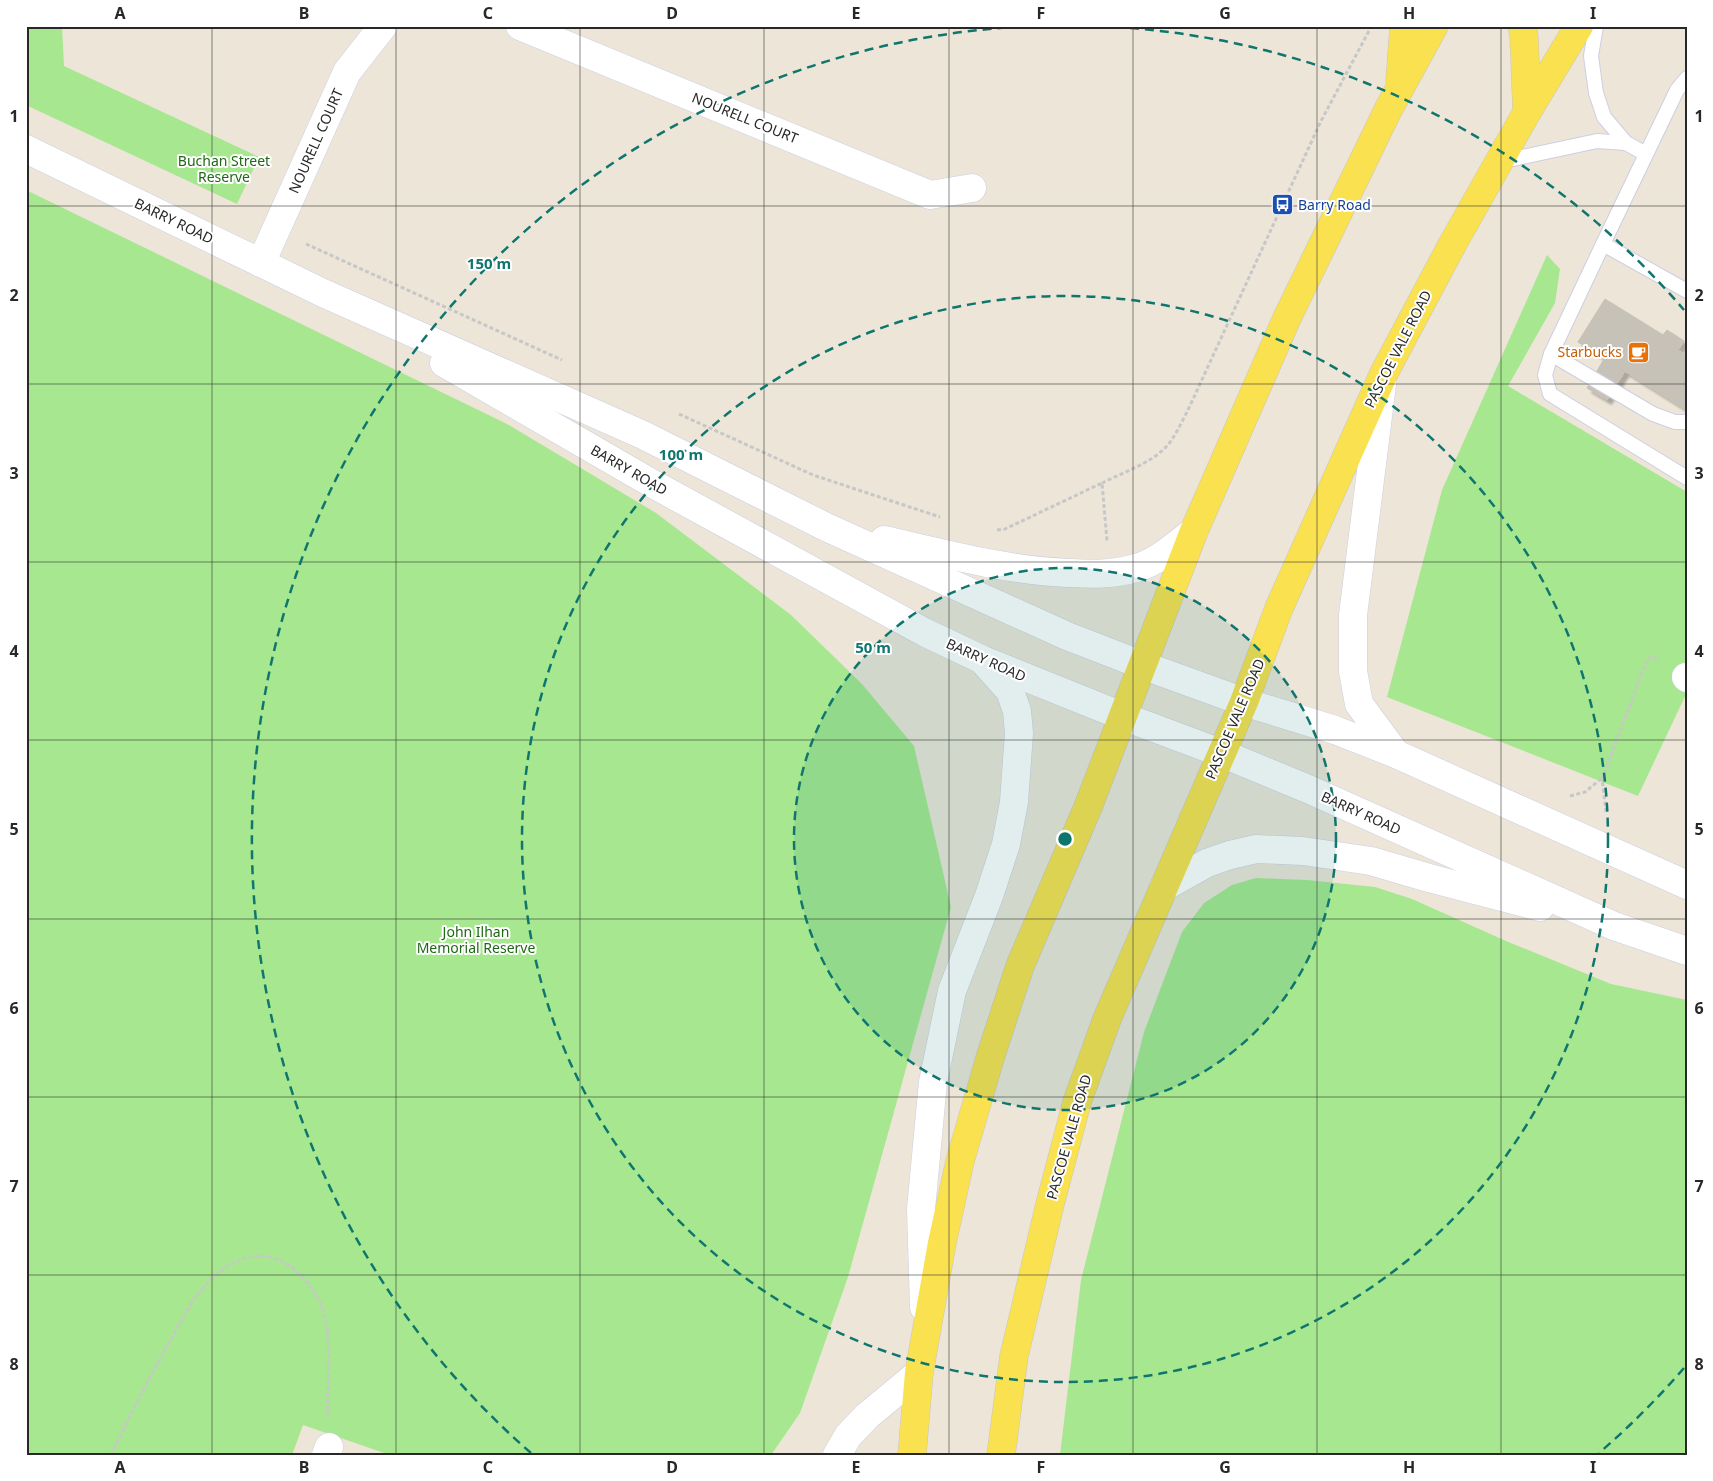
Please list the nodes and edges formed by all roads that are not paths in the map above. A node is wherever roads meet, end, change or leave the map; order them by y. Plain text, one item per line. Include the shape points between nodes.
1 (383, 26) edge
2 (520, 26) edge
3 (1404, 26) edge
4 (1434, 26) edge
5 (1522, 26) edge
6 (1579, 26) edge
7 (1596, 26) edge
8 (1687, 78) edge
9 (1400, 88) junction
10 (1527, 112) junction
11 (1626, 144) junction
12 (26, 149) edge
13 (1646, 154) junction
14 (1500, 162) junction
15 (972, 188) dead end
16 (1603, 244) junction
17 (260, 263) junction
18 (1687, 291) edge
19 (323, 293) junction
20 (1551, 354) junction
21 (1384, 373) junction
22 (1687, 422) edge
23 (1687, 478) edge
24 (826, 527) junction
25 (1194, 531) junction
26 (983, 660) junction
27 (1142, 665) junction
28 (1244, 702) junction
29 (1122, 716) junction
30 (1221, 754) junction
31 (1396, 754) junction
32 (1687, 885) edge
33 (1164, 887) junction
34 (1614, 926) junction
35 (1687, 951) edge
36 (925, 1335) junction
37 (919, 1373) junction
38 (837, 1455) edge
39 (912, 1455) edge
40 (1001, 1455) edge

1 - 17 street, NOURELL COURT via 347,72
2 - 15 street, NOURELL COURT via 930,194
3 - 9 main road
4 - 9 main road
5 - 10 main road
6 - 10 main road, PASCOE VALE ROAD
7 - 11 lane via 1591,56 1596,93 1604,117
8 - 13 lane via 1677,90
9 - 25 main road via 1287,318
10 - 14 main road, PASCOE VALE ROAD
11 - 13 lane
11 - 14 lane via 1597,141
12 - 17 street, BARRY ROAD
13 - 16 lane
14 - 21 main road, PASCOE VALE ROAD
16 - 18 lane
16 - 20 lane
17 - 19 street, BARRY ROAD
19 - 24 street, BARRY ROAD via 643,435
19 - 26 street, BARRY ROAD via 653,484 924,632
20 - 22 lane via 1652,414 1675,422
20 - 23 lane via 1545,375 1550,394
21 - 28 main road, PASCOE VALE ROAD via 1279,608
21 - 31 street via 1353,615 1353,671 1359,704
24 - 25 street via 989,564 1042,572 1106,574 1138,568
24 - 27 street, BARRY ROAD via 1068,636
25 - 27 main road
26 - 29 street, BARRY ROAD
26 - 36 street via 1010,691 1017,711 1019,733 1014,802 989,896 952,992 933,1082 921,1209
27 - 28 street, BARRY ROAD
27 - 29 main road
28 - 30 main road, PASCOE VALE ROAD
28 - 31 street, BARRY ROAD via 1335,730
29 - 30 street, BARRY ROAD
29 - 36 main road via 1088,807 1020,966 990,1058 956,1180
30 - 33 main road, PASCOE VALE ROAD
30 - 34 street, BARRY ROAD via 1308,789
31 - 32 street, BARRY ROAD
33 - 34 street via 1230,854 1256,849 1303,851 1372,861
33 - 40 main road, PASCOE VALE ROAD via 1107,1019 1077,1102 1014,1356
34 - 35 street, BARRY ROAD
36 - 37 main road
37 - 38 street via 867,1416 848,1436
37 - 39 main road

